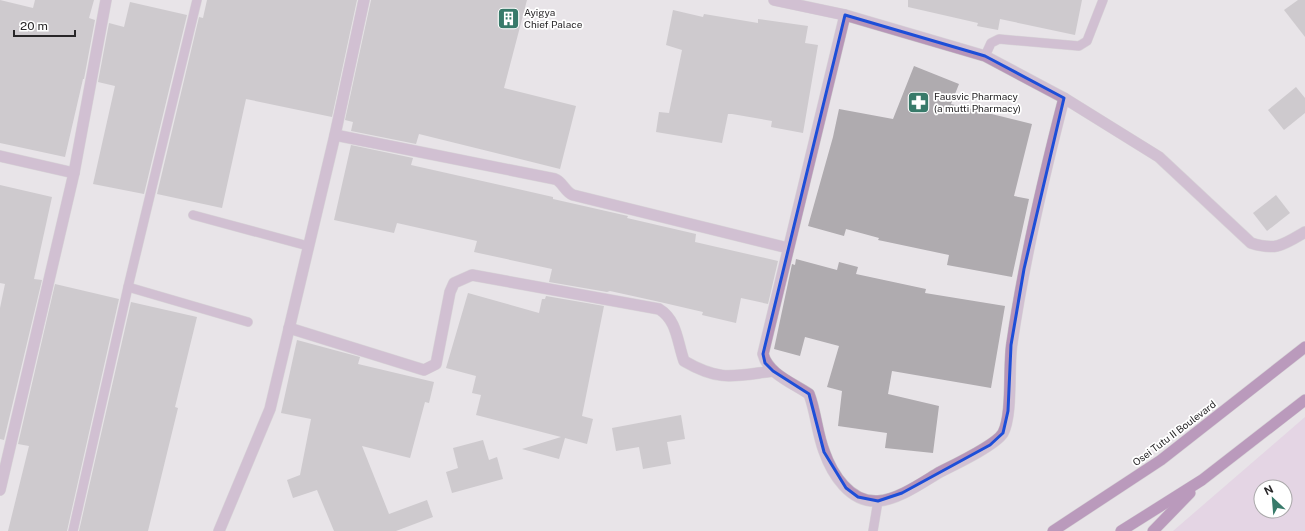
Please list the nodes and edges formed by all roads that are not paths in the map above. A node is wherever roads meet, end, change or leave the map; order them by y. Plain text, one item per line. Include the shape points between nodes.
1 (106, 0) edge
2 (197, 0) edge
3 (364, 0) edge
4 (774, 0) edge
5 (1103, 0) edge
6 (845, 15) junction
7 (986, 56) junction
8 (1064, 98) junction
9 (335, 135) junction
10 (0, 156) edge
11 (74, 173) junction
12 (193, 215) dead end
13 (1305, 232) edge
14 (308, 246) junction
15 (788, 248) junction
16 (128, 287) junction
17 (248, 322) dead end
18 (289, 328) junction
19 (1305, 347) edge
20 (773, 371) junction
21 (1305, 400) edge
22 (1202, 480) junction
23 (0, 490) edge
24 (878, 501) junction
25 (73, 531) edge
26 (219, 531) edge
27 (873, 531) edge
28 (1053, 531) edge
29 (1121, 531) edge
30 (1153, 531) edge

1 - 11 street
2 - 16 lane
3 - 9 street
4 - 6 street
5 - 7 lane via 1087,41 1079,46 999,38 991,43
6 - 7 street
6 - 15 street
7 - 8 street
8 - 13 street via 1159,157 1251,243 1266,248 1283,245
8 - 24 street via 1024,269 1011,345 1008,411 1003,433 990,445 902,493
9 - 14 street
9 - 15 street via 555,179 573,195
10 - 11 street
11 - 23 street
12 - 14 lane
14 - 18 street
15 - 20 street via 763,354 765,363
16 - 17 lane
16 - 25 lane
18 - 20 street via 424,370 436,364 454,283 472,275 659,309 668,314 674,323 684,360 691,365 710,374 728,377
18 - 26 street via 270,409
19 - 28 highway, Osei Tutu II Boulevard via 1161,460
20 - 24 street via 808,394 824,452 846,488 858,497
21 - 22 highway
22 - 29 highway
22 - 30 highway
24 - 27 lane

